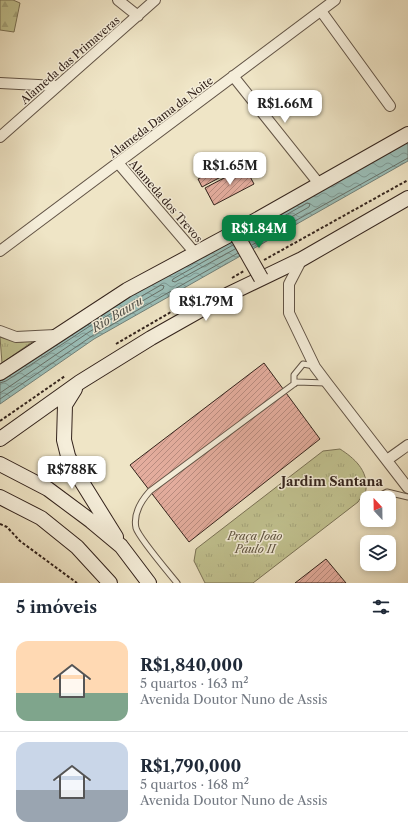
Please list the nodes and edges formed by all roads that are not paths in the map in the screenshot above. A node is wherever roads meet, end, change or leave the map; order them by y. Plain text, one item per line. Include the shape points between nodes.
1 (118, 0) edge
2 (155, 0) edge
3 (335, 0) edge
4 (321, 11) junction
5 (138, 16) junction
6 (233, 76) junction
7 (0, 83) edge
8 (57, 86) junction
9 (390, 106) dead end
10 (408, 134) edge
11 (0, 137) edge
12 (118, 164) junction
13 (320, 185) junction
14 (408, 198) edge
15 (235, 232) junction
16 (0, 251) edge
17 (195, 253) junction
18 (302, 259) junction
19 (261, 278) junction
20 (0, 331) edge
21 (55, 335) junction
22 (315, 367) junction
23 (0, 371) edge
24 (80, 382) junction
25 (326, 383) junction
26 (294, 384) junction
27 (0, 439) edge
28 (408, 444) edge
29 (387, 460) junction
30 (0, 464) edge
31 (408, 488) edge
32 (396, 494) edge
33 (0, 497) edge
34 (408, 497) edge
35 (121, 546) junction
36 (110, 583) edge
37 (149, 583) edge
38 (177, 583) edge

1 - 5 street
2 - 5 street, Alameda das Primaveras
3 - 4 street, Alameda Dama da Noite
4 - 6 street, Alameda Dama da Noite
4 - 9 street
5 - 8 street, Alameda das Primaveras
6 - 12 street, Alameda Dama da Noite
6 - 13 street
7 - 8 street
8 - 11 street, Alameda das Primaveras
10 - 13 main road
12 - 16 street, Alameda Dama da Noite
12 - 17 street, Alameda dos Trevos
13 - 15 main road
14 - 18 main road
15 - 17 main road
15 - 19 main road, bridge
17 - 21 main road via 127,290
18 - 19 main road
18 - 22 street via 289,284 289,313
19 - 24 main road via 150,338
20 - 21 street via 16,337
21 - 23 main road
22 - 25 street
22 - 26 lane via 303,364 294,375
24 - 27 main road
24 - 35 main road via 65,405 64,440 68,456 75,472
25 - 26 lane
25 - 29 street
26 - 38 lane via 150,491 141,501 136,528
28 - 29 street
29 - 31 street
30 - 35 main road via 48,488
32 - 34 lane
33 - 36 main road via 41,518 77,546
35 - 37 main road

